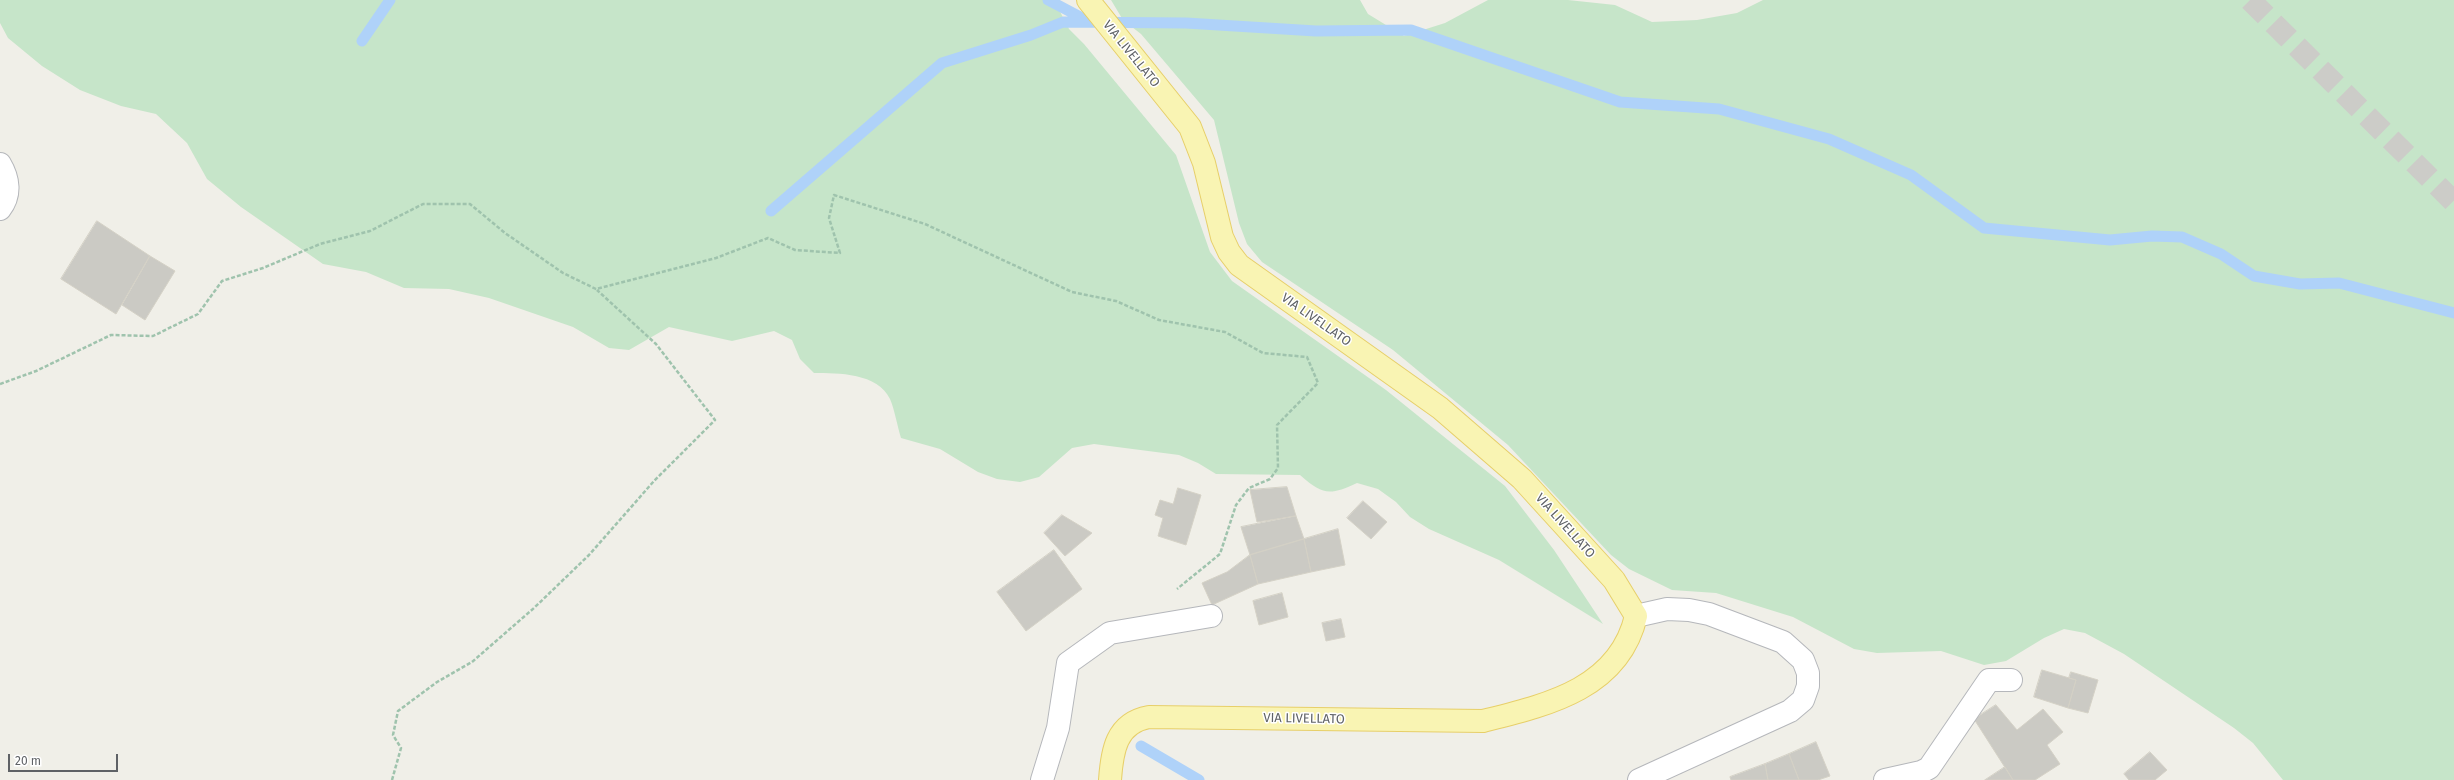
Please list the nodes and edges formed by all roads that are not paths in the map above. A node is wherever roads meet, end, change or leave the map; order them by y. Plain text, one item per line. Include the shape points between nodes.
1 (1088, 0) edge
2 (0, 164) edge
3 (0, 209) edge
4 (1211, 616) dead end
5 (1636, 616) junction
6 (2011, 680) dead end
7 (1042, 780) edge
8 (1110, 780) edge
9 (1639, 780) edge
10 (1885, 780) edge

1 - 5 main road, VIA LIVELLATO via 1190,127 1204,163 1222,238 1239,265 1440,408 1522,479 1614,580
2 - 3 street via 8,182 7,195
4 - 7 street via 1110,633 1068,663 1058,728
5 - 8 main road, VIA LIVELLATO via 1631,635 1622,650 1601,674 1582,689 1530,709 1483,721 1149,717 1136,719 1118,738
5 - 9 street via 1667,609 1708,614 1783,642 1803,660 1808,673 1808,686 1803,700 1790,710
6 - 10 street via 1989,680 1929,768

